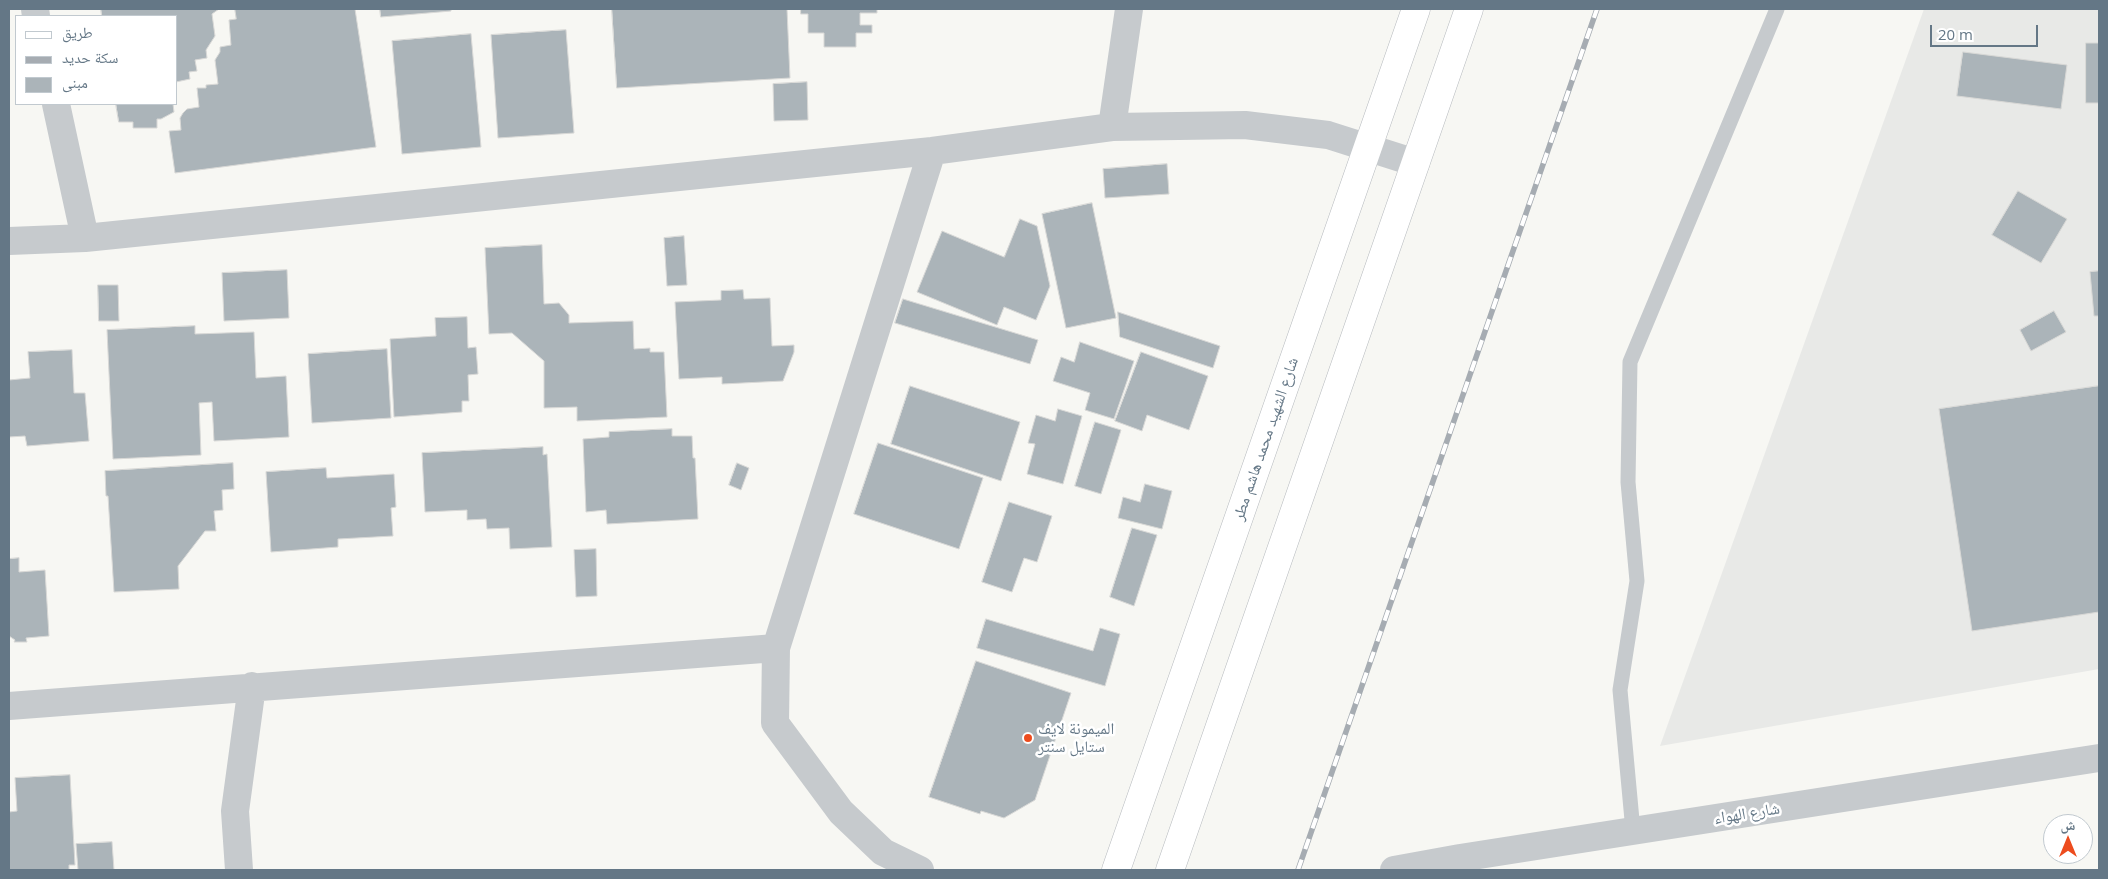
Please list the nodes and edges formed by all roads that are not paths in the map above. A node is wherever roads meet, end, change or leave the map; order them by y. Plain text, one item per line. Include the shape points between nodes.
1 (1129, 9) edge
2 (1416, 9) edge
3 (1469, 9) edge
4 (1778, 9) edge
5 (56, 105) edge
6 (1112, 127) junction
7 (1368, 148) junction
8 (932, 151) junction
9 (1416, 163) junction
10 (85, 238) junction
11 (9, 241) edge
12 (776, 648) junction
13 (252, 686) junction
14 (9, 706) edge
15 (2099, 758) edge
16 (1633, 832) junction
17 (1457, 864) edge
18 (239, 870) edge
19 (920, 870) edge
20 (1116, 870) edge
21 (1170, 870) edge
22 (1394, 870) edge

1 - 6 street
2 - 7 main road, شارع الشهيد محمد هاشم مطر
3 - 9 main road
4 - 16 lane via 1630,362 1628,482 1636,581 1620,690
5 - 10 street
6 - 7 street via 1245,125 1328,135
6 - 8 street
7 - 9 street
7 - 20 main road, شارع الشهيد محمد هاشم مطر
8 - 10 street
8 - 12 street
9 - 21 main road
10 - 11 street
12 - 13 street
12 - 19 street via 775,723 840,812 883,852
13 - 14 street
13 - 18 street via 235,811
15 - 16 street, شارع الهواء
16 - 17 street, شارع الهواء
17 - 22 street, شارع الهواء

